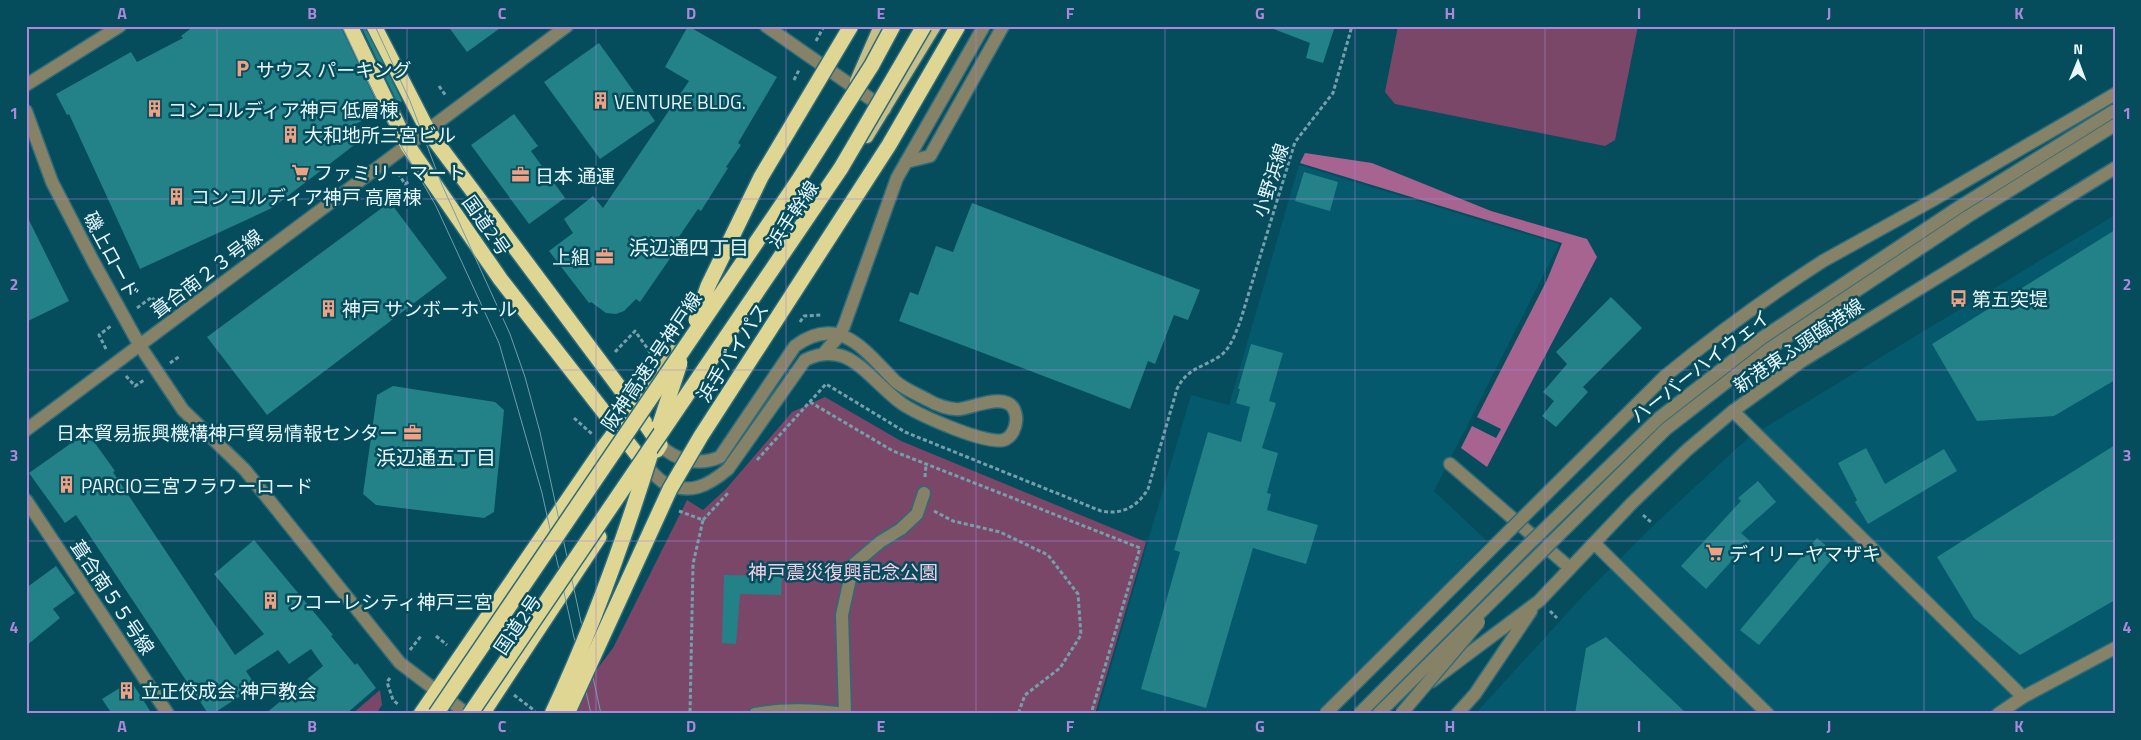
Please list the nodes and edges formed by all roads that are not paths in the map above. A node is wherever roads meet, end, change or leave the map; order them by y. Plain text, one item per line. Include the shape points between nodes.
1 (120, 26) edge
2 (350, 26) edge
3 (374, 26) edge
4 (567, 26) edge
5 (766, 26) edge
6 (851, 26) edge
7 (880, 26) edge
8 (893, 26) edge
9 (924, 26) edge
10 (936, 26) edge
11 (958, 26) edge
12 (984, 26) edge
13 (1003, 26) edge
14 (26, 85) edge
15 (854, 86) junction
16 (2115, 94) edge
17 (886, 109) junction
18 (2115, 110) edge
19 (26, 111) edge
20 (2115, 125) edge
21 (428, 131) junction
22 (408, 146) junction
23 (906, 162) junction
24 (2115, 168) edge
25 (839, 336) junction
26 (140, 346) junction
27 (823, 354) junction
28 (634, 407) junction
29 (1733, 411) junction
30 (617, 429) junction
31 (26, 430) edge
32 (660, 445) junction
33 (1450, 464) dead end
34 (646, 466) junction
35 (924, 493) road end
36 (26, 500) edge
37 (1594, 543) junction
38 (1539, 552) junction
39 (1570, 568) junction
40 (1538, 601) junction
41 (2115, 648) edge
42 (436, 691) junction
43 (2024, 697) junction
44 (168, 714) edge
45 (421, 714) edge
46 (436, 714) edge
47 (468, 714) edge
48 (482, 714) edge
49 (552, 714) edge
50 (566, 714) edge
51 (756, 714) edge
52 (845, 714) edge
53 (1325, 714) edge
54 (1359, 714) edge
55 (1378, 714) edge
56 (1401, 714) edge
57 (1457, 714) edge
58 (1768, 714) edge
59 (1998, 714) edge

1 - 14 street
2 - 22 highway, 国道2号
3 - 21 highway, 国道2号
4 - 21 street, 葺合南２３号線
5 - 15 street
6 - 49 highway, 浜手バイパス, bridge via 761,177 708,286 633,512 570,677
7 - 15 main road, 浜手幹線
8 - 46 highway, 阪神高速3号神戸線, bridge via 798,181
9 - 47 highway, bridge via 841,168
10 - 17 main road, 浜手幹線
11 - 50 highway, 浜手バイパス, bridge via 889,146 670,489
12 - 23 street
13 - 23 street via 930,156
15 - 17 street
15 - 28 main road, 浜手幹線
16 - 53 street, bridge via 1933,200 1822,260 1716,334 1664,377
17 - 32 main road, 浜手幹線
18 - 54 street, ハーバーハイウェイ, bridge via 1959,207 1762,338 1659,418
19 - 26 street, 磯上ロード via 52,182
20 - 38 street, ハーバーハイウェイ, bridge via 1967,217 1769,349 1666,429
21 - 22 street, 葺合南２３号線
21 - 28 highway, 国道2号
22 - 26 street, 葺合南２３号線
22 - 30 highway, 国道2号 via 501,280
23 - 25 street via 897,178
24 - 29 street, 新港東ふ頭臨港線 via 1802,362
25 - 27 street
25 - 27 street via 854,340 897,382 936,405 958,409 996,401 1009,403 1015,410 1013,432 1008,438 998,441 975,437 905,406 843,356
25 - 32 street via 828,333 807,338 795,346 720,457 700,462 683,460 667,453
26 - 31 street, 葺合南２３号線
26 - 42 street, 磯上ロード via 183,410 245,470 400,664
27 - 34 street via 805,360 728,470 712,483 700,488 683,488 663,482
28 - 30 highway, 国道2号
28 - 32 highway, 国道2号
29 - 37 street, 新港東ふ頭臨港線 via 1687,450
29 - 43 street
30 - 34 highway
30 - 42 highway, 国道2号
32 - 34 highway, 国道2号
33 - 39 street
34 - 48 highway, 国道2号
35 - 52 street via 917,514 853,565 842,615
36 - 44 street, 葺合南５５号線
37 - 39 street, 新港東ふ頭臨港線
37 - 58 street
38 - 55 street, ハーバーハイウェイ, bridge
38 - 56 street, bridge
39 - 40 street, 新港東ふ頭臨港線
40 - 56 street, 新港東ふ頭臨港線 via 1432,682
40 - 57 street, 新港東ふ頭臨港線 via 1475,694
41 - 43 street
42 - 45 highway, 国道2号
42 - 47 street, 磯上ロード
43 - 59 street
51 - 52 street via 775,710 809,710

